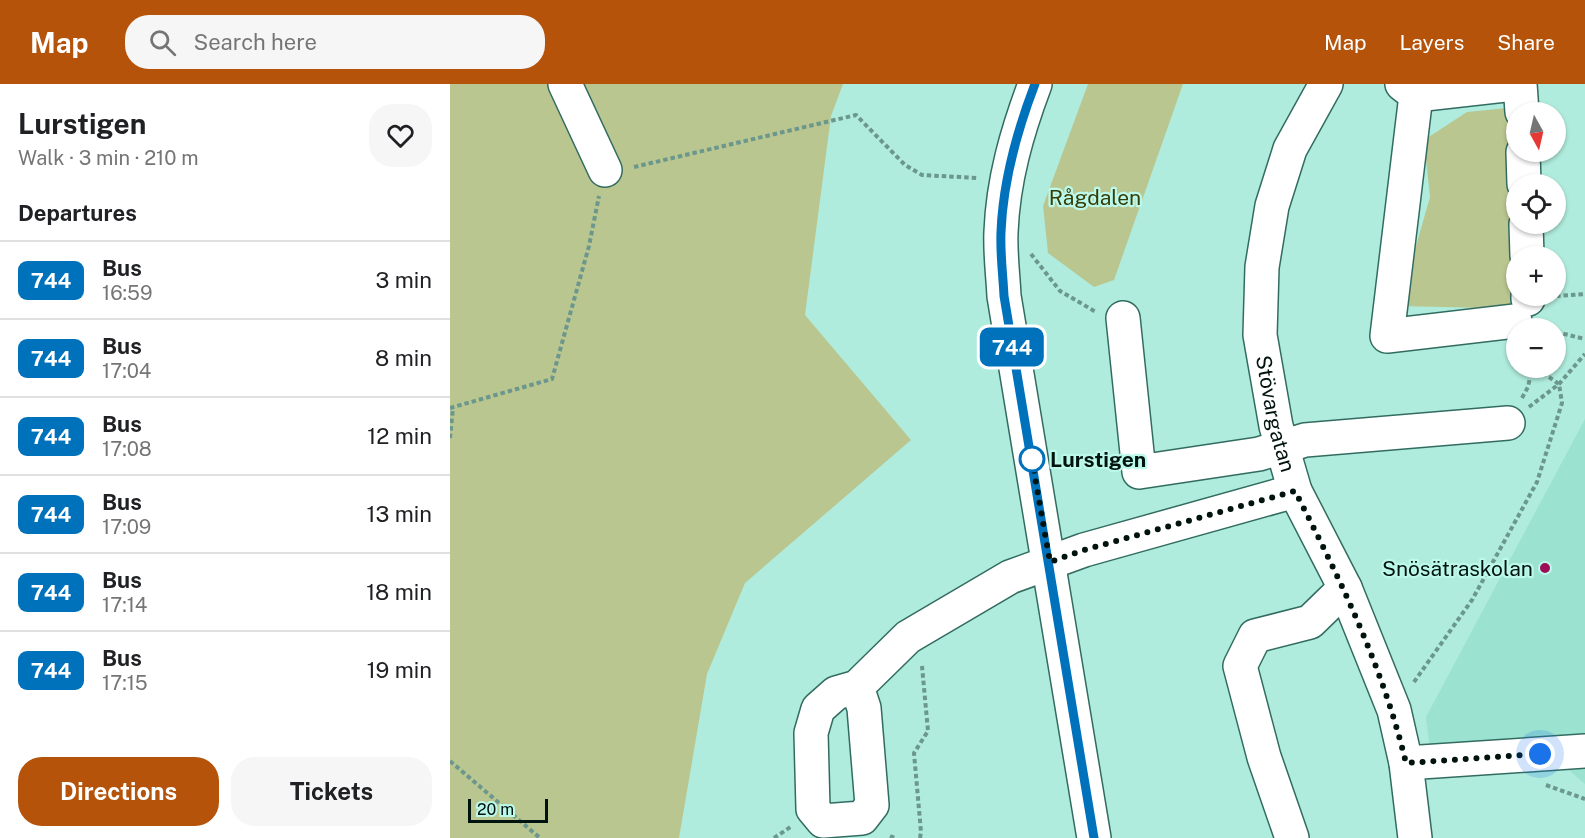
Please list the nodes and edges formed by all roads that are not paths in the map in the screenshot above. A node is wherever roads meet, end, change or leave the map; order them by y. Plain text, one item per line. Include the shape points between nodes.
1 (566, 84) edge
2 (1035, 84) edge
3 (1326, 84) edge
4 (1514, 84) edge
5 (1521, 84) edge
6 (1409, 89) edge
7 (1522, 102) edge
8 (605, 170) road end
9 (1520, 306) edge
10 (1123, 318) road end
11 (1508, 423) road end
12 (1283, 447) junction
13 (1295, 491) junction
14 (1050, 562) junction
15 (1345, 588) junction
16 (857, 687) dead end
17 (1585, 751) edge
18 (1406, 763) junction
19 (1094, 838) edge
20 (1292, 838) edge
21 (1415, 838) edge

1 - 8 street
2 - 14 street via 1007,174 1001,232 1004,296
3 - 12 street, Stövargatan via 1290,148 1272,206 1262,267 1260,335
4 - 6 street
5 - 7 street
6 - 9 street via 1387,336
10 - 12 street via 1139,472
11 - 12 street via 1305,440
12 - 13 street, Stövargatan
13 - 14 street
13 - 15 street, Stövargatan
14 - 16 street via 1010,577 908,637
14 - 19 street
15 - 18 street, Stövargatan via 1394,710
15 - 20 street via 1310,622 1255,636 1240,666 1264,757
17 - 18 street
18 - 21 street, Stövargatan

